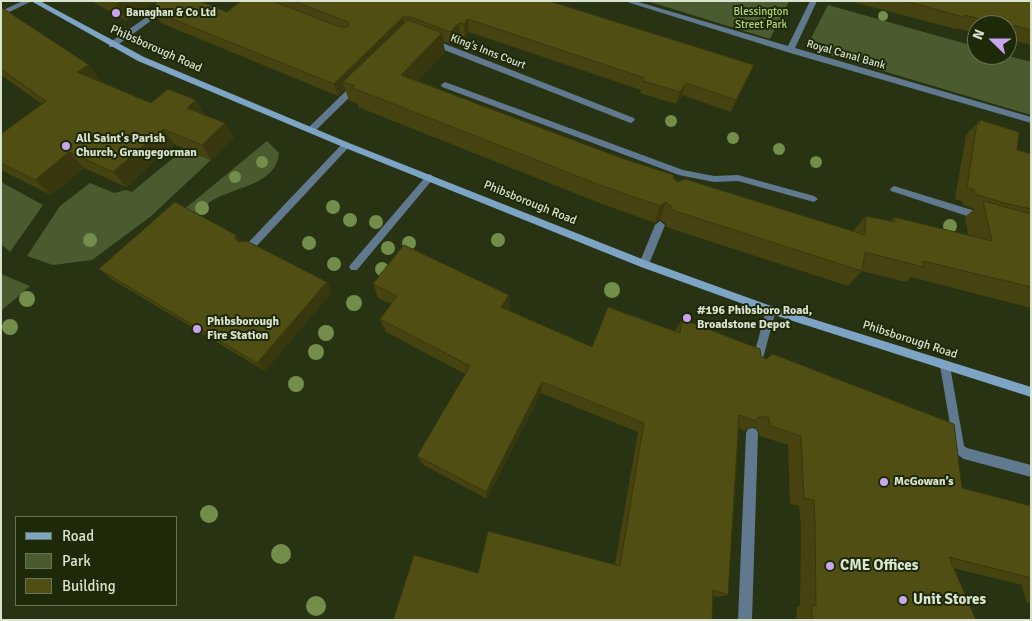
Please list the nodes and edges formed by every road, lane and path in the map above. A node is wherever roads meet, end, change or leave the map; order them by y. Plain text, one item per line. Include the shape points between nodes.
1 (29, 1) edge
2 (34, 1) edge
3 (175, 1) edge
4 (627, 1) edge
5 (814, 1) edge
6 (1, 14) edge
7 (419, 37) edge
8 (112, 45) junction
9 (790, 50) junction
10 (363, 79) edge
11 (445, 85) dead end
12 (631, 120) dead end
13 (1031, 120) edge
14 (311, 130) junction
15 (346, 145) junction
16 (430, 177) junction
17 (894, 189) dead end
18 (814, 199) dead end
19 (991, 220) edge
20 (660, 225) edge
21 (249, 248) edge
22 (644, 264) junction
23 (354, 266) dead end
24 (771, 310) junction
25 (756, 364) edge
26 (944, 366) junction
27 (1031, 392) edge
28 (752, 433) edge
29 (1031, 471) edge
30 (745, 620) edge

1 - 6 street
2 - 8 main road, Phibsborough Road
3 - 8 street
4 - 9 street, Royal Canal Bank
5 - 9 street
7 - 12 street, King's Inns Court
8 - 14 main road, Phibsborough Road
9 - 13 street, Royal Canal Bank
10 - 14 street
11 - 18 street via 681,176 738,178
14 - 15 main road, Phibsborough Road
15 - 16 main road, Phibsborough Road
15 - 21 street
16 - 22 main road, Phibsborough Road
16 - 23 street
17 - 19 street
20 - 22 street
22 - 24 main road, Phibsborough Road
24 - 25 street
24 - 26 main road, Phibsborough Road
26 - 27 main road, Phibsborough Road
26 - 29 street via 959,449
28 - 30 street

